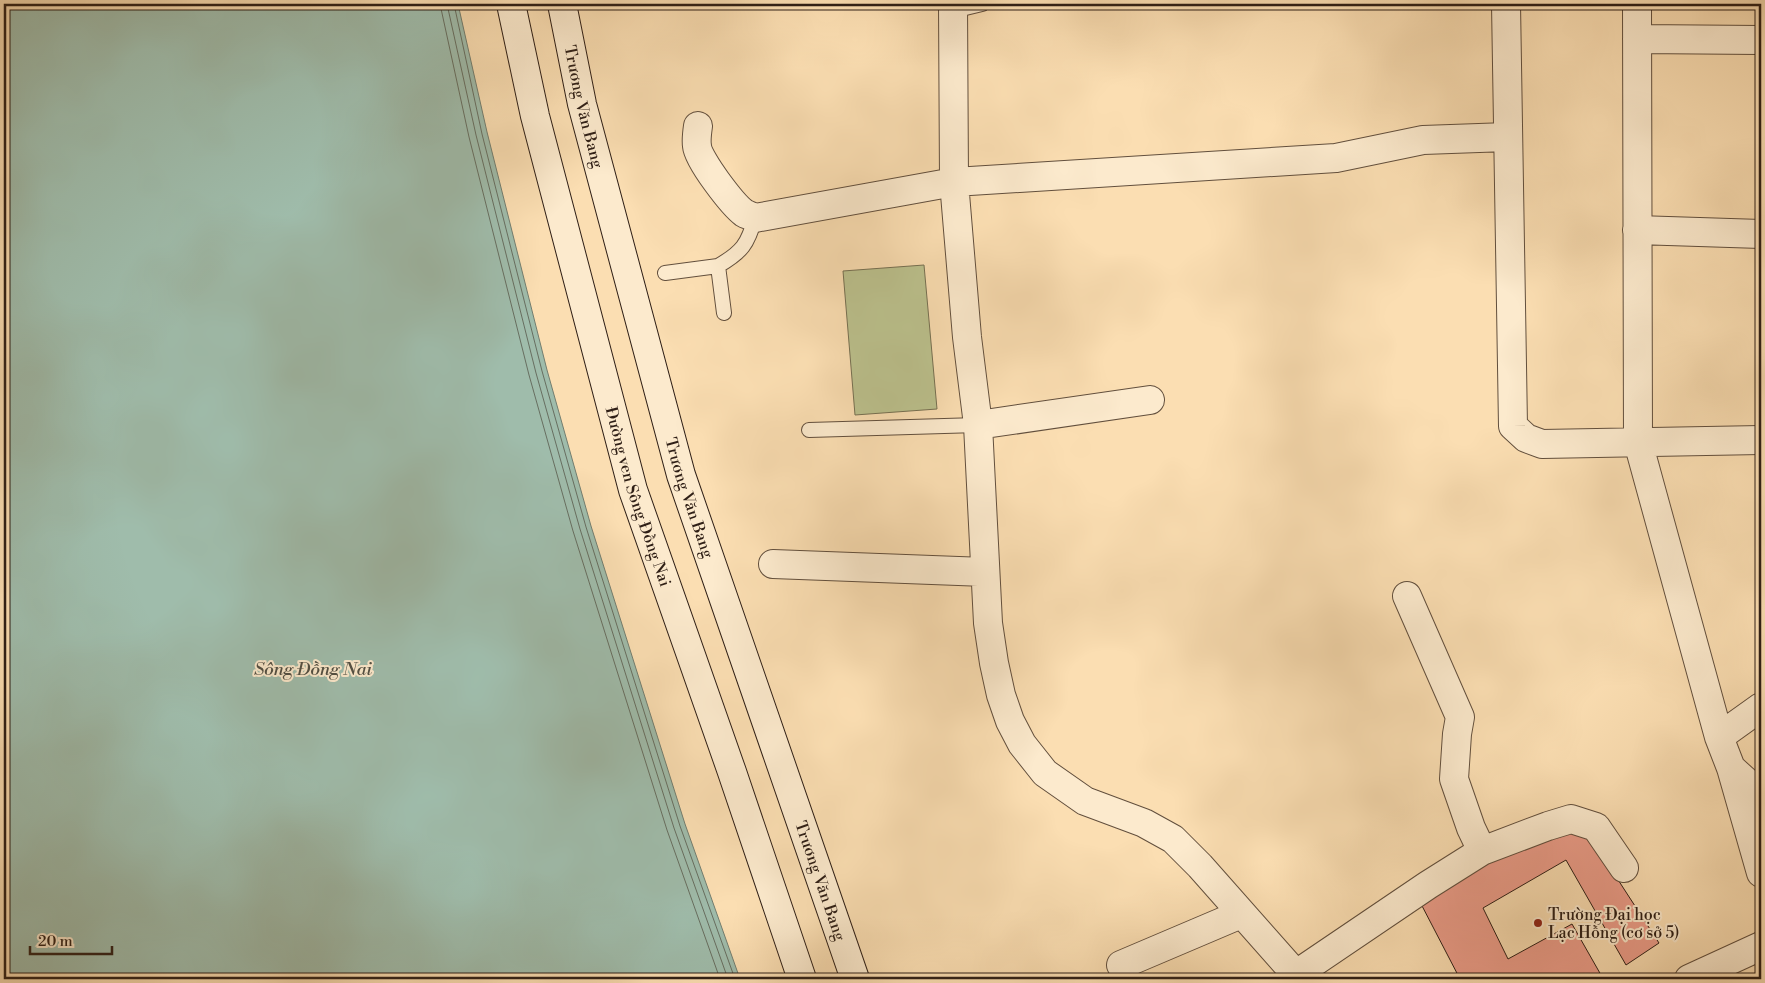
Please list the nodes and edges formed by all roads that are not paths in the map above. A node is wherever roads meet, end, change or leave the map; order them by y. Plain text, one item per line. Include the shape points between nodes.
1 (511, 4) edge
2 (562, 4) edge
3 (982, 4) edge
4 (1506, 4) edge
5 (1637, 4) edge
6 (953, 7) edge
7 (1637, 39) junction
8 (1761, 40) edge
9 (698, 126) dead end
10 (1507, 136) junction
11 (954, 182) junction
12 (755, 218) junction
13 (1637, 230) junction
14 (1761, 234) edge
15 (718, 266) junction
16 (665, 273) dead end
17 (724, 313) dead end
18 (1150, 400) dead end
19 (978, 425) junction
20 (809, 430) dead end
21 (1761, 440) edge
22 (1638, 442) junction
23 (773, 564) dead end
24 (986, 572) junction
25 (1407, 596) dead end
26 (1761, 707) edge
27 (1719, 737) junction
28 (1731, 768) junction
29 (1761, 795) edge
30 (1482, 851) junction
31 (1624, 868) dead end
32 (1761, 873) edge
33 (1241, 914) junction
34 (1760, 949) edge
35 (1121, 965) dead end
36 (1297, 977) edge
37 (802, 979) edge
38 (854, 979) edge
39 (1689, 979) edge

1 - 37 street, Đường ven Sông Đồng Nai via 535,116 633,490
2 - 38 street, Trương Văn Bang via 582,104 680,475
3 - 6 lane
4 - 10 street
5 - 7 street
6 - 11 street
7 - 8 street
7 - 13 street
9 - 12 street via 697,147 702,159 736,205
10 - 11 street via 1423,140 1336,158
10 - 22 street via 1513,426 1526,438 1542,444
11 - 12 street
11 - 19 street
12 - 15 lane via 747,242
13 - 14 street
13 - 22 street
15 - 16 lane
15 - 17 lane
18 - 19 street
19 - 20 lane
19 - 24 street
21 - 22 street
22 - 27 street
23 - 24 street
24 - 33 street via 994,663 1001,694 1022,744 1045,773 1084,801 1144,823 1173,839
25 - 30 street via 1460,717 1454,779
26 - 27 street
27 - 28 street
28 - 29 street
28 - 32 street
30 - 31 street via 1571,819 1596,827
30 - 36 street
33 - 35 street
33 - 36 street
34 - 39 street

